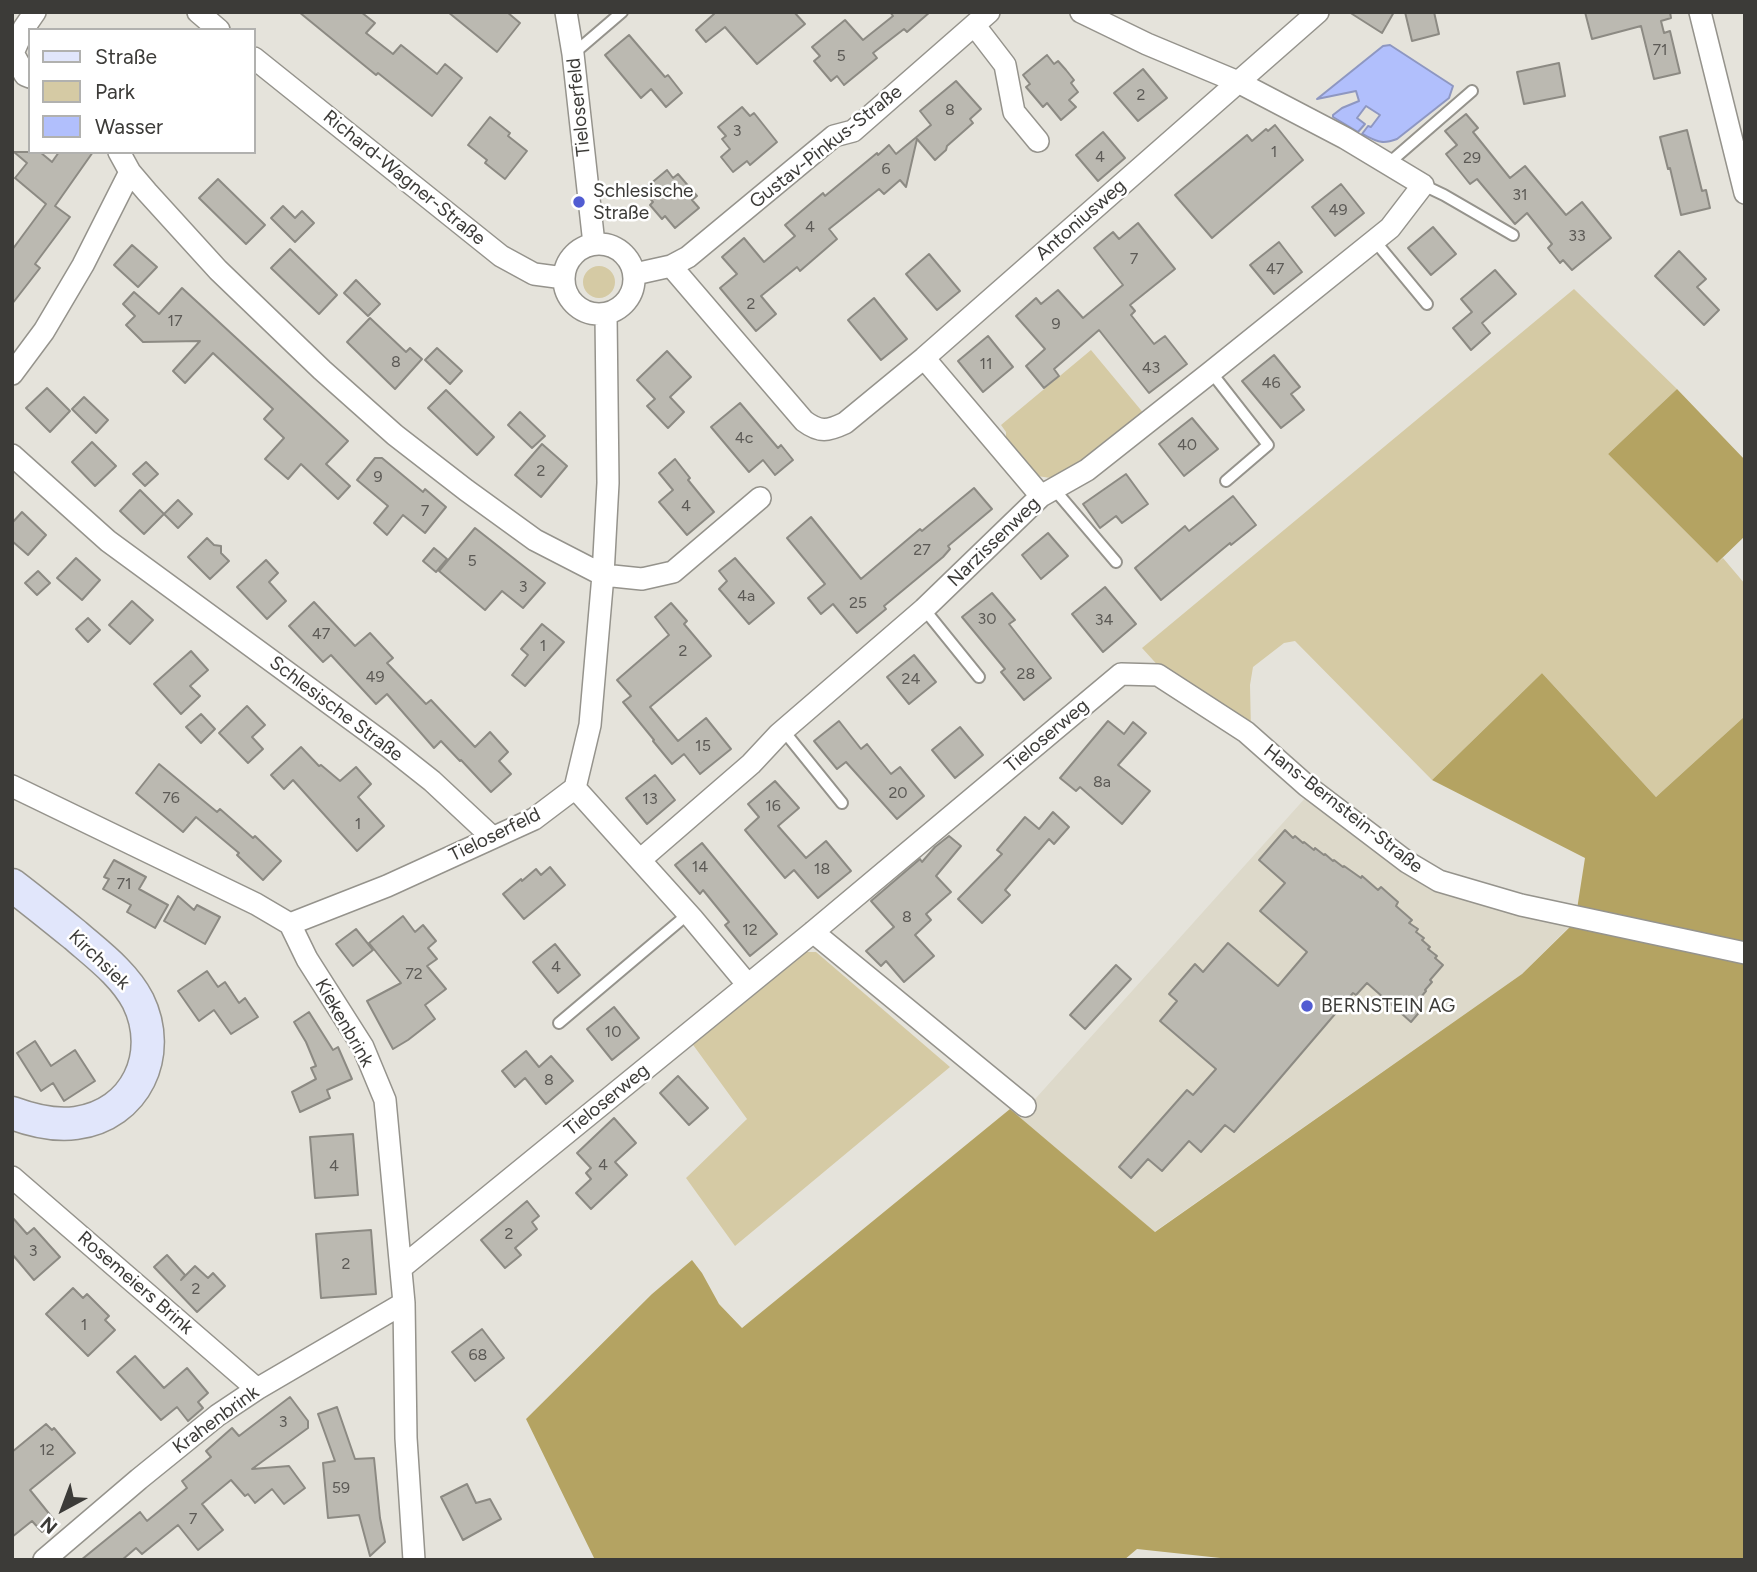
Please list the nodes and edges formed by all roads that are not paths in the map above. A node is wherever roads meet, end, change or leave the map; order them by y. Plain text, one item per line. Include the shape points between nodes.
1 (35, 12) edge
2 (198, 12) edge
3 (566, 12) edge
4 (622, 12) edge
5 (1081, 12) edge
6 (1318, 12) edge
7 (1700, 12) edge
8 (982, 19) edge
9 (217, 28) edge
10 (573, 54) junction
11 (256, 60) edge
12 (28, 77) edge
13 (1238, 82) junction
14 (1472, 92) dead end
15 (1038, 141) dead end
16 (120, 154) edge
17 (1389, 163) junction
18 (130, 172) junction
19 (1423, 185) junction
20 (1745, 193) edge
21 (1513, 235) dead end
22 (1374, 240) junction
23 (594, 244) junction
24 (671, 266) junction
25 (635, 274) junction
26 (564, 278) junction
27 (1427, 304) dead end
28 (606, 315) junction
29 (924, 359) junction
30 (1211, 372) junction
31 (12, 374) edge
32 (12, 455) edge
33 (1226, 481) dead end
34 (1047, 493) junction
35 (760, 498) dead end
36 (1116, 562) dead end
37 (603, 575) junction
38 (924, 609) junction
39 (1121, 674) joint
40 (979, 677) dead end
41 (783, 730) junction
42 (12, 786) edge
43 (575, 788) junction
44 (842, 803) dead end
45 (492, 838) junction
46 (640, 860) junction
47 (12, 885) edge
48 (688, 914) junction
49 (290, 925) junction
50 (813, 932) junction
51 (1745, 953) edge
52 (748, 985) junction
53 (559, 1023) dead end
54 (1025, 1107) dead end
55 (12, 1114) edge
56 (12, 1177) edge
57 (401, 1268) junction
58 (404, 1303) junction
59 (257, 1389) junction
60 (44, 1560) edge
61 (414, 1560) edge

1 - 12 street via 13,53
2 - 9 street
3 - 10 street, Tieloserfeld
4 - 10 lane
5 - 13 street
6 - 13 street
7 - 20 street
8 - 15 street, Gustav-Pinkus-Straße via 1005,65 1014,111
8 - 24 street, Gustav-Pinkus-Straße via 853,131 834,136 688,257
10 - 23 street, Tieloserfeld
11 - 26 street, Richard-Wagner-Straße via 501,256 534,274
13 - 17 street
13 - 29 street, Antoniusweg
14 - 17 lane
16 - 18 street
17 - 19 street
18 - 31 street via 83,265
18 - 37 street via 218,270 395,435 535,540
19 - 21 lane
19 - 22 street, Narzissenweg via 1390,228
22 - 27 lane
22 - 30 street, Narzissenweg
23 - 25 street via 625,254
23 - 26 street via 573,256
24 - 25 street, Gustav-Pinkus-Straße
24 - 29 street, Antoniusweg via 790,407 821,430 845,423
25 - 28 street via 628,300
26 - 28 street via 565,290 581,310
28 - 37 street via 608,483
29 - 34 street
30 - 33 lane via 1268,445
30 - 34 street, Narzissenweg via 1087,470
32 - 45 street, Schlesische Straße via 108,541 389,747
34 - 36 lane
34 - 38 street, Narzissenweg
35 - 37 street via 673,572 642,579
37 - 43 street via 590,725
38 - 40 lane
38 - 41 street, Narzissenweg
39 - 50 street, Tieloserweg
39 - 51 street, Hans-Bernstein-Straße via 1158,675 1246,732 1307,786 1439,881 1521,905
41 - 44 lane
41 - 46 street, Narzissenweg via 751,764
42 - 49 street via 256,904
43 - 45 street, Tieloserfeld via 534,819
43 - 46 street
45 - 49 street, Tieloserfeld
46 - 48 street
47 - 55 main road, Kirchsiek via 127,983 146,1023 148,1044 141,1078 116,1107 98,1117 75,1123 43,1122
48 - 52 street
48 - 53 lane
49 - 57 street, Kiekenbrink via 363,1047 384,1100
50 - 52 street, Tieloserweg
50 - 54 street
52 - 57 street, Tieloserweg
56 - 59 street, Rosemeiers Brink
57 - 58 street, Kiekenbrink
58 - 59 street, Krahenbrink
58 - 61 street, Kiekenbrink
59 - 60 street, Krahenbrink via 218,1415

